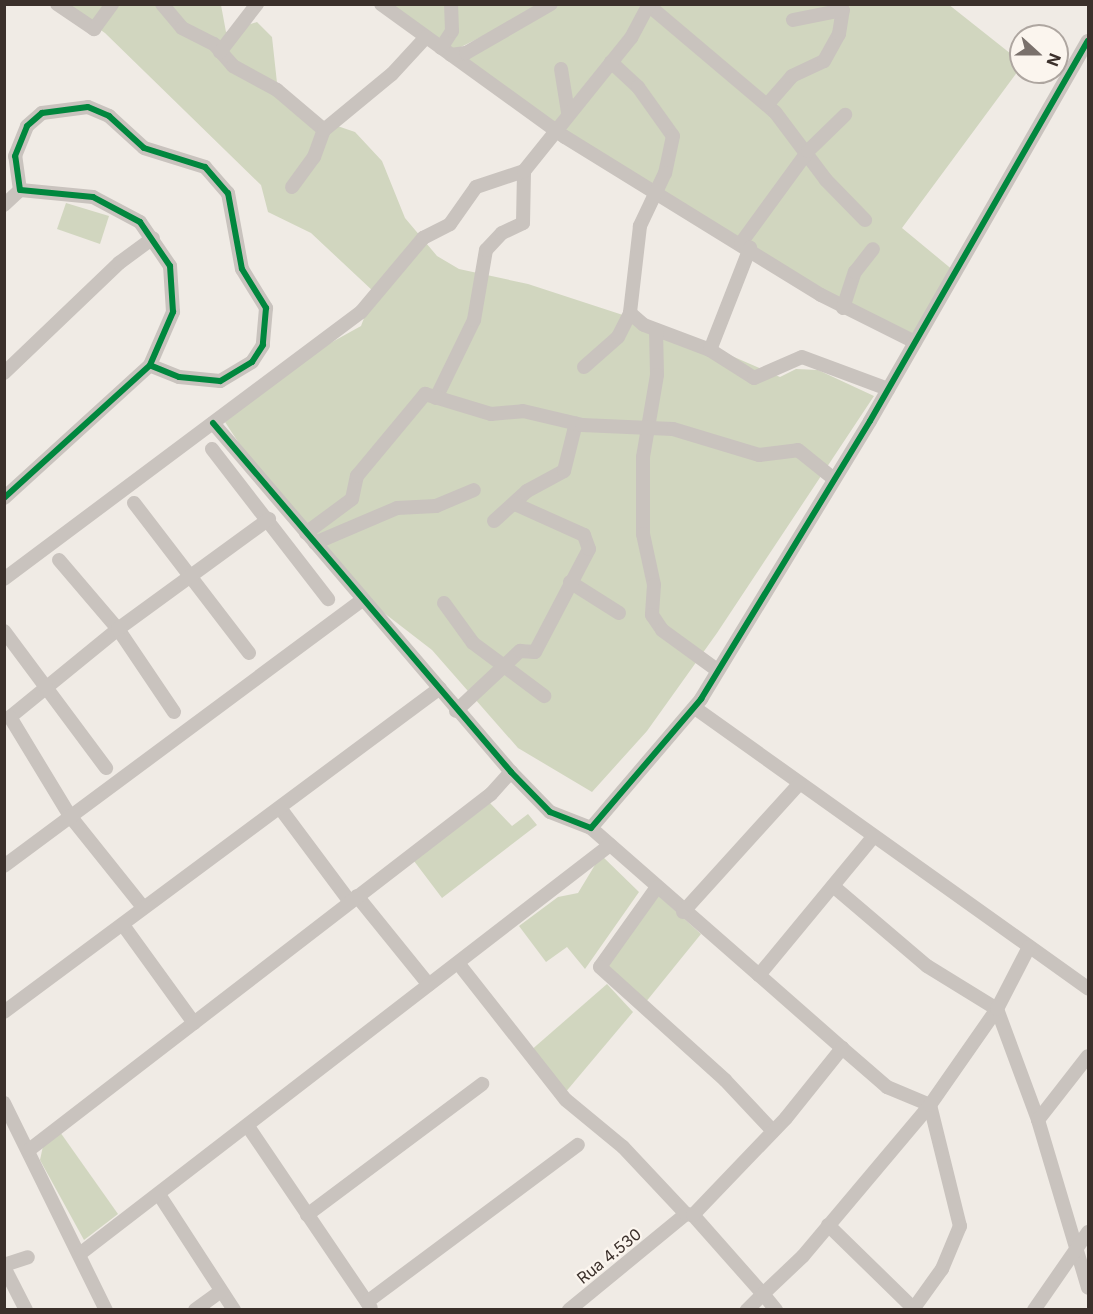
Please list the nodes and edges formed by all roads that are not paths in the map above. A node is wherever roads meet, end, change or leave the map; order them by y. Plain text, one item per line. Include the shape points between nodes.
1 (57, 4) edge
2 (112, 4) edge
3 (162, 4) edge
4 (257, 4) edge
5 (381, 4) edge
6 (451, 4) edge
7 (551, 4) edge
8 (648, 5) edge
9 (793, 20) dead end
10 (426, 37) junction
11 (1089, 41) edge
12 (446, 51) junction
13 (220, 52) junction
14 (611, 62) junction
15 (561, 69) dead end
16 (767, 105) junction
17 (568, 112) junction
18 (845, 116) dead end
19 (324, 130) junction
20 (554, 130) junction
21 (808, 151) junction
22 (524, 171) junction
23 (292, 187) dead end
24 (20, 190) junction
25 (657, 190) junction
26 (4, 205) edge
27 (865, 220) dead end
28 (153, 238) junction
29 (746, 245) junction
30 (873, 249) dead end
31 (843, 308) junction
32 (630, 313) junction
33 (656, 330) junction
34 (915, 342) junction
35 (710, 350) junction
36 (150, 364) junction
37 (584, 368) dead end
38 (4, 374) edge
39 (888, 389) junction
40 (436, 398) junction
41 (213, 423) junction
42 (576, 423) junction
43 (649, 428) junction
44 (212, 449) dead end
45 (834, 479) junction
46 (474, 490) dead end
47 (4, 498) edge
48 (134, 502) dead end
49 (515, 504) junction
50 (269, 519) junction
51 (494, 521) dead end
52 (311, 538) junction
53 (58, 560) dead end
54 (191, 575) junction
55 (4, 579) edge
56 (570, 582) junction
57 (328, 599) dead end
58 (362, 600) junction
59 (444, 603) dead end
60 (619, 613) dead end
61 (118, 629) junction
62 (4, 631) edge
63 (249, 654) dead end
64 (504, 669) junction
65 (717, 670) junction
66 (50, 685) junction
67 (440, 688) junction
68 (544, 696) dead end
69 (694, 708) junction
70 (456, 711) junction
71 (174, 712) dead end
72 (7, 719) edge
73 (106, 768) dead end
74 (511, 772) junction
75 (799, 784) junction
76 (280, 808) junction
77 (70, 816) junction
78 (591, 828) junction
79 (873, 837) junction
80 (610, 845) junction
81 (4, 866) edge
82 (833, 886) junction
83 (657, 887) junction
84 (353, 899) junction
85 (143, 907) junction
86 (683, 912) junction
87 (123, 925) junction
88 (1029, 947) junction
89 (458, 963) junction
90 (759, 975) junction
91 (429, 985) junction
92 (1089, 988) edge
93 (997, 1010) junction
94 (4, 1012) edge
95 (194, 1023) junction
96 (842, 1048) junction
97 (1089, 1056) edge
98 (482, 1084) dead end
99 (4, 1103) edge
100 (930, 1105) junction
101 (1038, 1120) junction
102 (249, 1128) junction
103 (772, 1130) junction
104 (578, 1145) dead end
105 (29, 1150) junction
106 (160, 1196) junction
107 (690, 1214) junction
108 (307, 1215) junction
109 (828, 1225) junction
110 (1089, 1232) edge
111 (1079, 1247) junction
112 (81, 1253) junction
113 (28, 1257) dead end
114 (4, 1266) edge
115 (1089, 1288) edge
116 (221, 1291) junction
117 (763, 1294) junction
118 (369, 1306) edge
119 (576, 1307) edge
120 (915, 1309) edge
121 (26, 1310) edge
122 (106, 1310) edge
123 (195, 1310) edge
124 (234, 1310) edge
125 (747, 1310) edge
126 (776, 1310) edge
127 (1034, 1310) edge

1 - 2 street via 94,29
3 - 13 street via 182,28
4 - 13 street
5 - 10 street
6 - 12 street via 452,31
7 - 12 street via 466,53
8 - 14 street
8 - 16 street
9 - 16 street via 843,10 839,34 824,61 792,76
10 - 12 street
10 - 19 street via 392,74
11 - 34 street
12 - 20 street
13 - 19 street
14 - 17 street
14 - 25 street via 672,131
15 - 17 street
16 - 21 street
17 - 20 street
18 - 21 street
19 - 23 street via 314,157
20 - 22 street
20 - 25 street
21 - 27 street via 826,180
21 - 29 street
22 - 40 street via 523,223 519,230 502,233 486,250 474,320
22 - 41 street via 476,187 450,224 411,251 361,312
24 - 26 street
24 - 28 street via 93,197 119,207
24 - 36 street via 12,166 27,126 42,113 66,107 88,107 109,116 144,148 186,159 219,178 228,193 242,269 266,308 263,345 252,362 220,381 179,377
25 - 29 street
25 - 32 street via 640,226
28 - 36 street via 175,287 173,312
28 - 38 street via 119,263
29 - 31 street
29 - 35 street
30 - 31 street via 855,272
31 - 34 street
32 - 33 street
32 - 37 street via 618,337
33 - 35 street
33 - 43 street via 657,375 646,415
34 - 39 street
35 - 39 street via 754,378 802,357
36 - 47 street
39 - 45 street
40 - 42 street via 484,412 523,411
40 - 52 street via 425,394 357,476 352,499
41 - 52 street
41 - 55 street
42 - 43 street
42 - 49 street via 564,471
43 - 45 street via 693,433 759,455 798,450
43 - 65 street via 643,534 654,585 652,615 662,630
44 - 50 street
45 - 65 street
46 - 52 street via 436,506 396,508
48 - 54 street
49 - 51 street
49 - 56 street via 588,538 586,557
50 - 54 street
50 - 57 street
52 - 58 street
53 - 61 street
54 - 61 street
54 - 63 street
56 - 60 street
56 - 64 street via 535,652 520,651
58 - 67 street
58 - 77 street
59 - 64 street via 473,643
61 - 66 street
61 - 71 street
62 - 66 street
64 - 68 street
64 - 70 street
65 - 69 street
66 - 72 street
66 - 73 street
67 - 70 street
67 - 76 street
69 - 75 street
69 - 78 street
70 - 74 street
72 - 77 street
74 - 78 street via 550,812
74 - 84 street
75 - 79 street
75 - 86 street
76 - 84 street
76 - 85 street
77 - 81 street
77 - 85 street
78 - 80 street
79 - 82 street
79 - 88 street
80 - 83 street
80 - 89 street
82 - 90 street
82 - 93 street via 927,966
83 - 86 street
83 - 103 street via 600,967 725,1080
84 - 91 street
84 - 95 street
85 - 87 street
86 - 90 street
87 - 94 street
87 - 95 street
88 - 92 street
88 - 93 street
89 - 91 street
89 - 107 street via 566,1100 615,1139
90 - 96 street
91 - 102 street
93 - 100 street
93 - 101 street
95 - 105 street
96 - 100 street via 887,1088
96 - 103 street, Rua 4.530
97 - 101 street
98 - 108 street
99 - 105 street
100 - 109 street
100 - 120 street via 960,1226 942,1269
101 - 111 street
102 - 106 street
102 - 108 street
103 - 107 street, Rua 4.530
104 - 118 street
105 - 112 street
106 - 112 street
106 - 116 street
107 - 117 street
107 - 119 street, Rua 4.530
108 - 118 street
109 - 117 street
109 - 120 street
110 - 111 street
111 - 115 street
111 - 127 street
112 - 122 street
113 - 114 street
114 - 121 street
116 - 123 street
116 - 124 street
117 - 125 street
117 - 126 street

